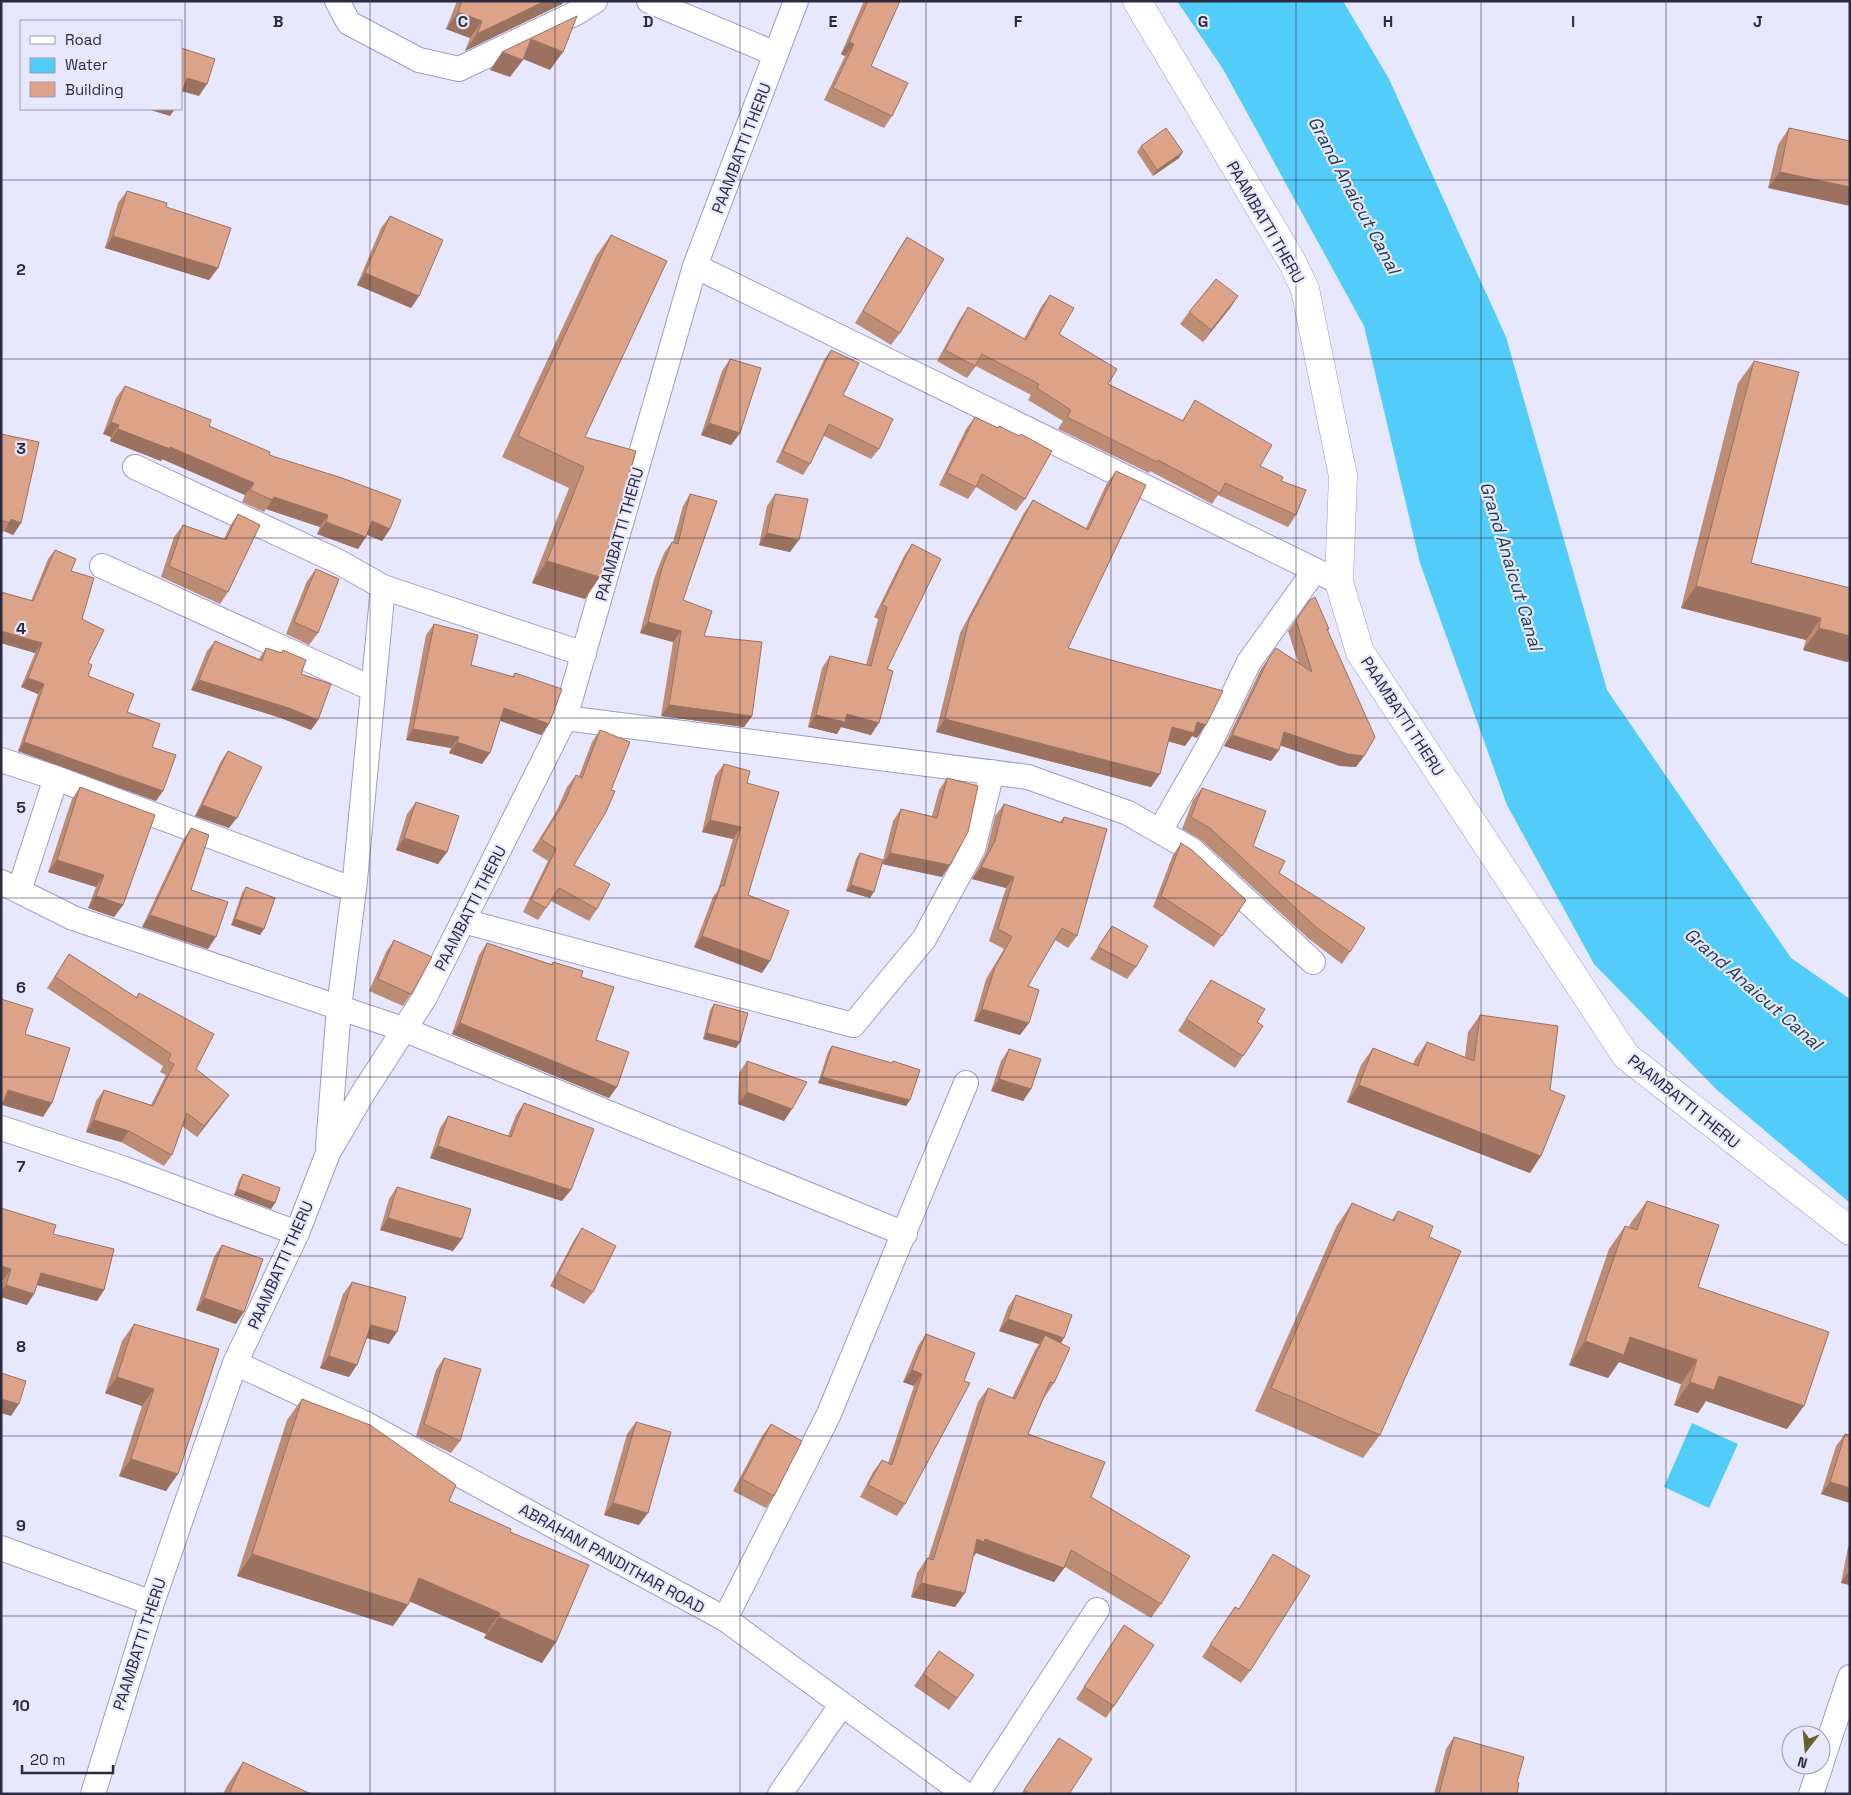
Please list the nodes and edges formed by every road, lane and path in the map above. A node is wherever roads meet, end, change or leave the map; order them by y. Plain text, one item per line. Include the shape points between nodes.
1 (337, 1) edge
2 (595, 1) edge
3 (649, 1) edge
4 (796, 1) edge
5 (1137, 1) edge
6 (776, 54) junction
7 (695, 266) junction
8 (136, 467) dead end
9 (102, 566) dead end
10 (1314, 570) junction
11 (1338, 582) junction
12 (383, 587) junction
13 (584, 654) junction
14 (373, 689) junction
15 (565, 718) junction
16 (1, 760) edge
17 (992, 772) junction
18 (56, 778) junction
19 (1160, 831) junction
20 (10, 887) edge
21 (354, 890) junction
22 (464, 921) junction
23 (1313, 962) dead end
24 (339, 1008) junction
25 (403, 1029) junction
26 (966, 1083) dead end
27 (1, 1128) edge
28 (328, 1153) junction
29 (1850, 1231) edge
30 (297, 1233) junction
31 (905, 1234) junction
32 (235, 1363) junction
33 (1, 1548) edge
34 (152, 1603) junction
35 (1097, 1610) dead end
36 (725, 1619) junction
37 (1850, 1677) edge
38 (842, 1704) junction
39 (1831, 1734) edge
40 (1817, 1775) edge
41 (93, 1794) edge
42 (780, 1794) edge
43 (965, 1794) edge
44 (977, 1794) edge
45 (1811, 1794) edge

1 - 2 street via 348,23 419,60 459,69 576,14
3 - 6 street
4 - 6 street, PAAMBATTI THERU
5 - 11 street, PAAMBATTI THERU via 1305,288 1343,476
6 - 7 street, PAAMBATTI THERU
7 - 10 street
7 - 13 street, PAAMBATTI THERU
8 - 12 street via 339,562
9 - 14 street
10 - 11 street
10 - 19 street via 1249,662 1209,745
11 - 29 street, PAAMBATTI THERU via 1360,652 1626,1056
12 - 13 street
12 - 14 street
13 - 15 street, PAAMBATTI THERU
14 - 21 street
15 - 17 street
15 - 22 street, PAAMBATTI THERU
16 - 18 street
17 - 19 street via 1028,777 1128,813
17 - 22 street via 973,849 924,939 853,1025
18 - 20 street
18 - 21 street
19 - 23 street via 1192,850
20 - 24 street via 72,918
21 - 24 street
22 - 25 street, PAAMBATTI THERU via 425,997
24 - 25 street
24 - 28 street
25 - 28 street, PAAMBATTI THERU
25 - 31 street
26 - 31 street
27 - 30 street via 122,1168
28 - 30 street, PAAMBATTI THERU
30 - 32 street, PAAMBATTI THERU
31 - 36 street via 828,1416
32 - 34 street, PAAMBATTI THERU
32 - 36 street, ABRAHAM PANDITHAR ROAD via 366,1424
33 - 34 street
34 - 41 street, PAAMBATTI THERU
35 - 44 street
36 - 38 street, ABRAHAM PANDITHAR ROAD
37 - 39 street
38 - 42 street
38 - 43 street, ABRAHAM PANDITHAR ROAD
40 - 45 street

